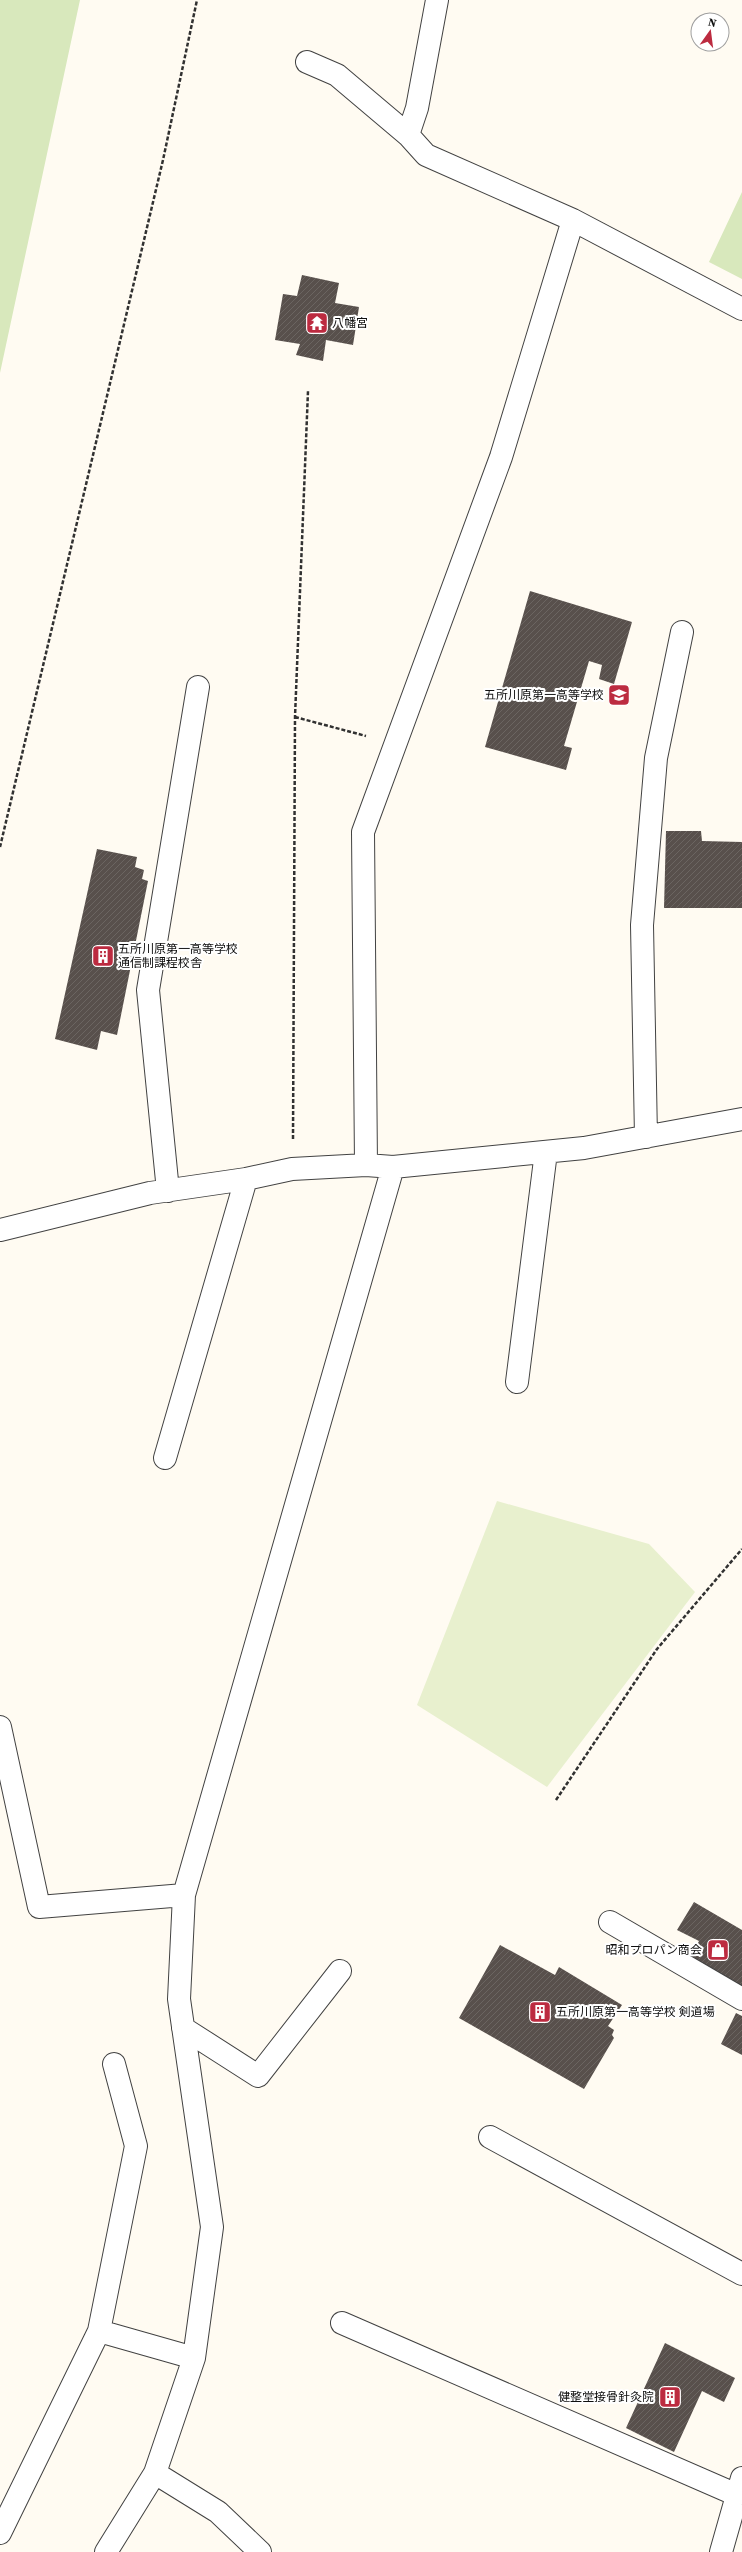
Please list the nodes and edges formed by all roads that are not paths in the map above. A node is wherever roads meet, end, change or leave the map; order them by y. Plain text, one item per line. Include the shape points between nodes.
1 (437, 0) edge
2 (307, 62) dead end
3 (408, 135) junction
4 (573, 220) junction
5 (742, 309) edge
6 (682, 632) dead end
7 (198, 687) dead end
8 (742, 1119) edge
9 (646, 1137) junction
10 (546, 1152) junction
11 (366, 1165) junction
12 (392, 1167) junction
13 (246, 1179) junction
14 (168, 1192) junction
15 (0, 1230) edge
16 (517, 1382) dead end
17 (165, 1458) dead end
18 (0, 1727) edge
19 (184, 1895) junction
20 (610, 1922) dead end
21 (340, 1970) dead end
22 (742, 1999) edge
23 (183, 2028) junction
24 (114, 2064) dead end
25 (490, 2137) dead end
26 (742, 2274) edge
27 (342, 2323) dead end
28 (99, 2331) junction
29 (194, 2358) junction
30 (155, 2473) junction
31 (740, 2487) edge
32 (0, 2533) edge
33 (106, 2552) edge
34 (260, 2552) edge
35 (721, 2552) edge

1 - 3 street via 416,108
2 - 3 street via 337,75
3 - 4 street via 426,155
4 - 5 street
4 - 11 street via 500,457 363,832
6 - 9 street via 656,758 642,925
7 - 14 street via 148,990
8 - 9 street
9 - 10 street
10 - 12 street
10 - 16 street
11 - 12 street
11 - 13 street via 292,1169
12 - 19 street
13 - 14 street
13 - 17 street
14 - 15 street via 150,1193
18 - 19 street via 39,1907
19 - 23 street via 179,1999
20 - 22 street
21 - 23 street via 258,2076
23 - 29 street via 212,2227
24 - 28 street via 136,2146
25 - 26 street
27 - 31 street
28 - 29 street
28 - 32 street
29 - 30 street
30 - 33 street
30 - 34 street via 218,2512
31 - 35 street

